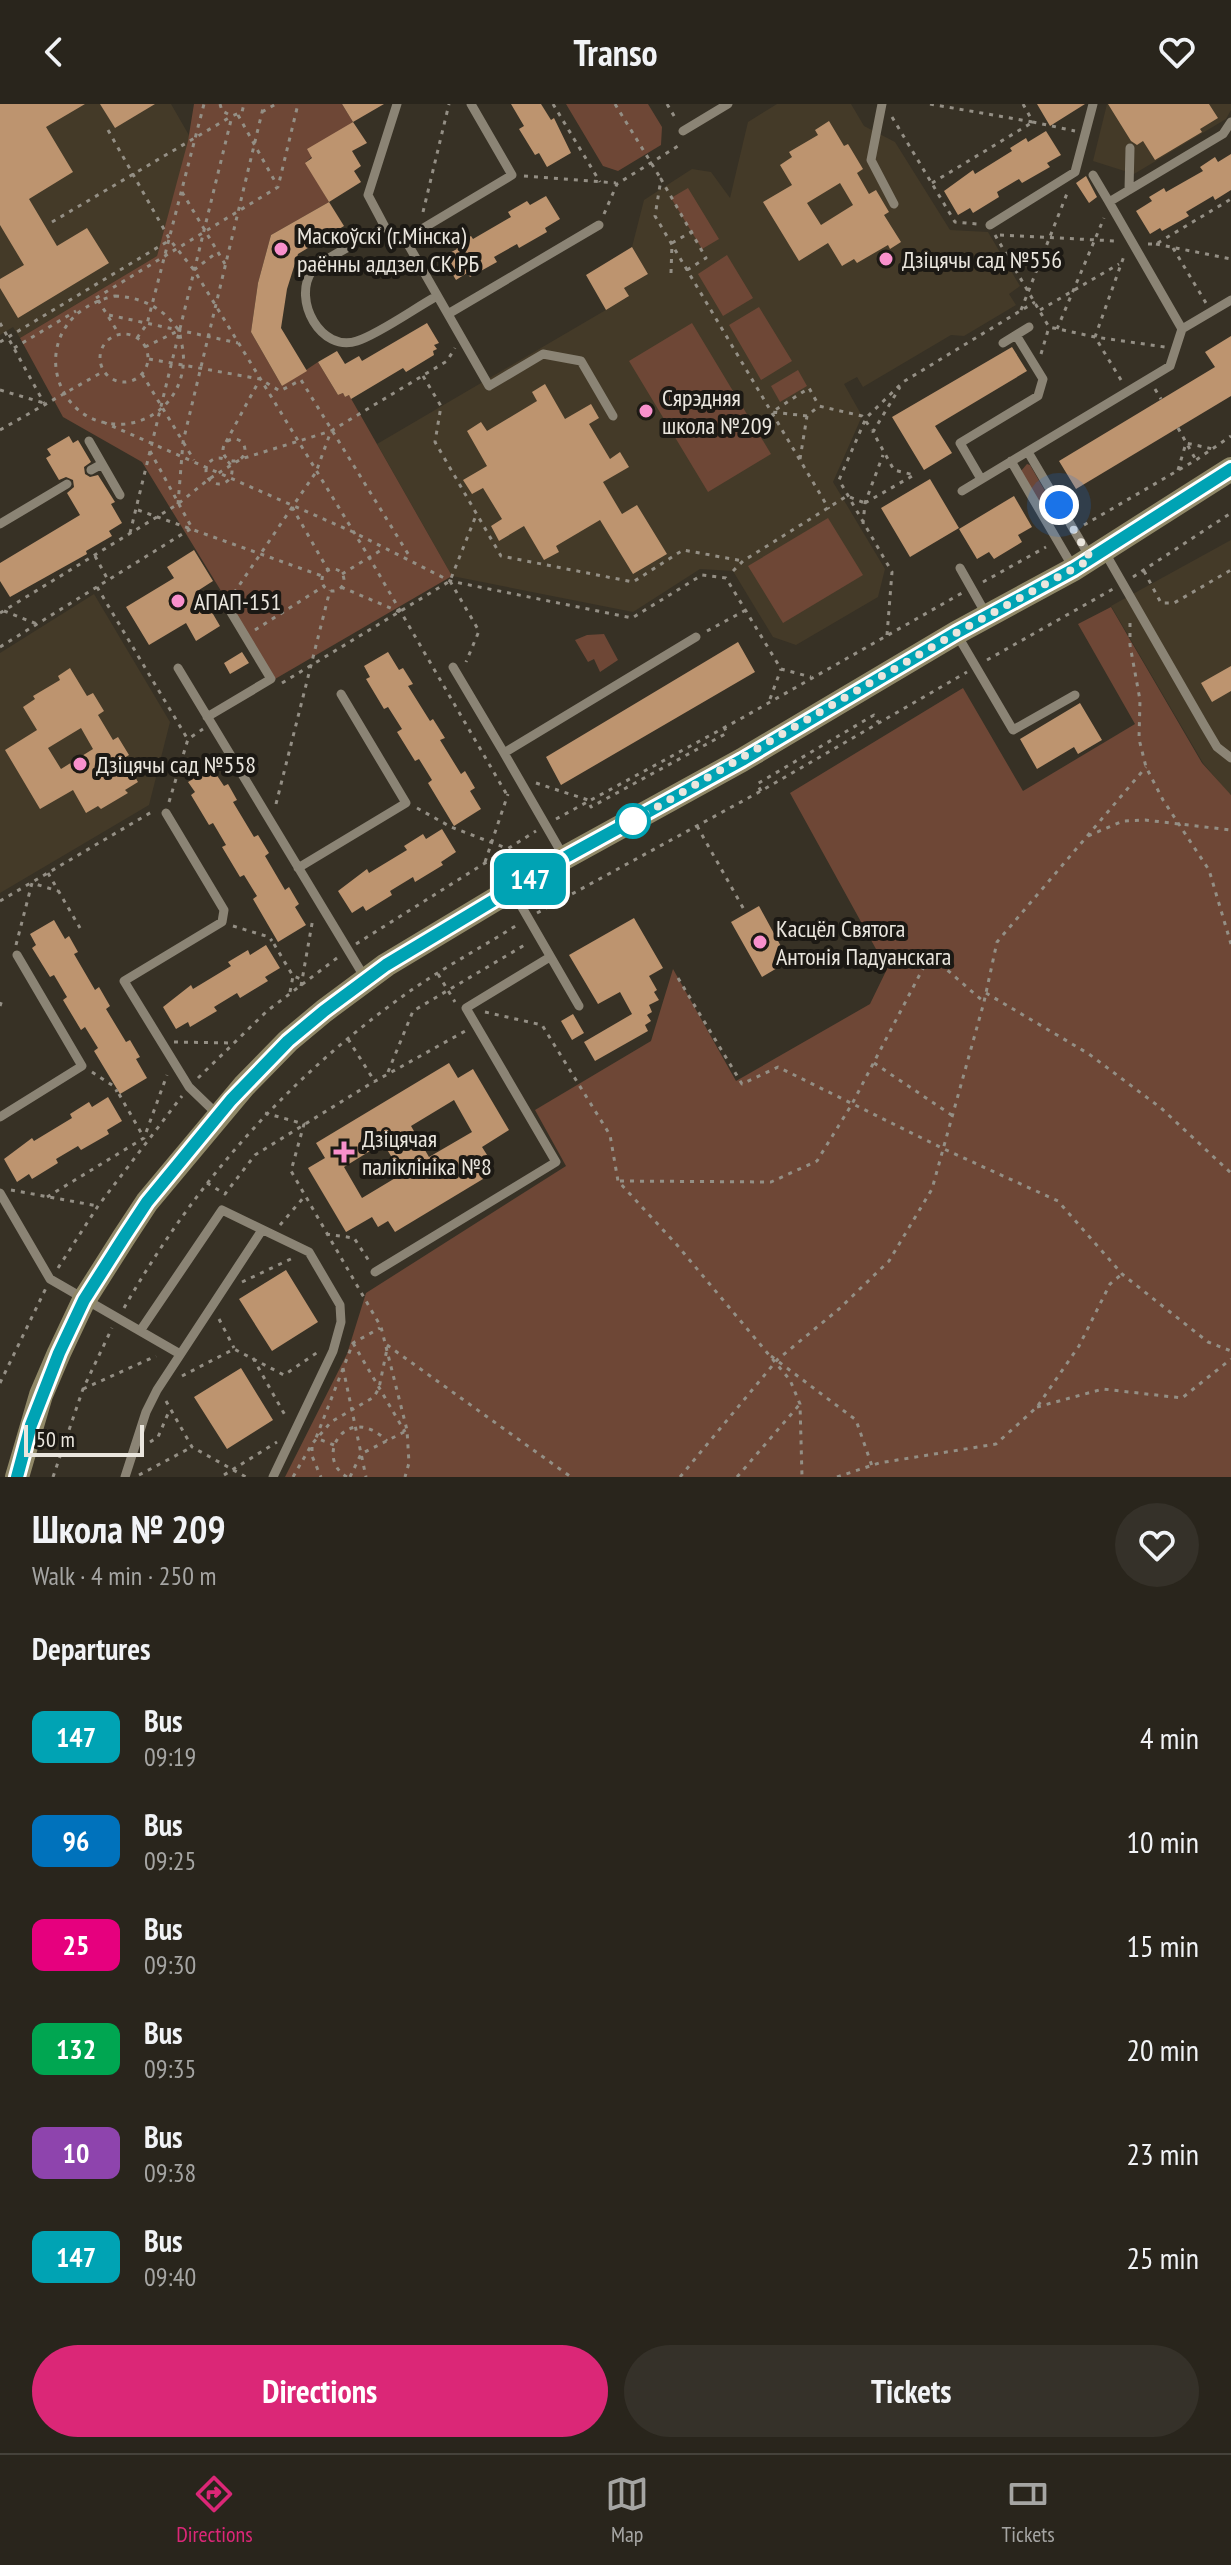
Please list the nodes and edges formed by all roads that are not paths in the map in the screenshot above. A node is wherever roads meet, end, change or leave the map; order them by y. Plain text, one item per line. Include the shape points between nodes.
1 (397, 104) edge
2 (471, 104) edge
3 (728, 104) edge
4 (882, 104) edge
5 (1093, 104) edge
6 (1231, 122) edge
7 (683, 131) road end
8 (1130, 148) dead end
9 (1093, 175) dead end
10 (1129, 190) junction
11 (1109, 202) junction
12 (894, 204) dead end
13 (599, 225) road end
14 (385, 227) junction
15 (993, 230) road end
16 (405, 239) junction
17 (437, 296) junction
18 (1231, 300) edge
19 (448, 314) junction
20 (1029, 327) dead end
21 (1182, 329) junction
22 (1016, 335) junction
23 (1003, 343) dead end
24 (613, 416) dead end
25 (89, 441) dead end
26 (1028, 452) junction
27 (1011, 461) junction
28 (102, 464) junction
29 (1231, 469) edge
30 (91, 470) dead end
31 (981, 479) junction
32 (67, 484) dead end
33 (962, 491) dead end
34 (120, 495) dead end
35 (0, 524) edge
36 (1090, 560) junction
37 (960, 568) dead end
38 (226, 604) road end
39 (987, 616) junction
40 (956, 633) junction
41 (696, 637) road end
42 (453, 667) dead end
43 (178, 668) dead end
44 (341, 694) dead end
45 (1075, 695) dead end
46 (210, 720) junction
47 (504, 753) junction
48 (1231, 758) edge
49 (166, 813) dead end
50 (564, 858) junction
51 (298, 868) junction
52 (512, 890) junction
53 (17, 955) road end
54 (550, 957) junction
55 (365, 978) junction
56 (579, 1006) dead end
57 (218, 1115) junction
58 (0, 1117) edge
59 (0, 1190) edge
60 (267, 1232) junction
61 (375, 1272) road end
62 (84, 1300) junction
63 (140, 1331) junction
64 (180, 1354) junction
65 (17, 1477) edge
66 (125, 1477) edge
67 (273, 1477) edge

1 - 14 lane via 368,195
2 - 16 lane via 512,175
3 - 7 lane
4 - 12 lane via 871,160
5 - 15 lane via 1075,172
6 - 10 lane via 1223,134
8 - 10 lane
9 - 11 lane
10 - 11 lane
11 - 21 lane
13 - 19 lane
14 - 16 lane
14 - 17 lane via 313,270 306,288 307,311 317,329 335,340 354,342
16 - 17 lane
17 - 19 lane
18 - 21 lane
19 - 24 lane via 489,386 543,354 581,361
20 - 22 lane
21 - 26 lane via 1170,366
22 - 23 lane
22 - 31 lane via 1043,379 1038,396 960,443
25 - 28 lane
26 - 27 lane
26 - 36 lane
27 - 31 lane
27 - 36 lane
28 - 30 lane
28 - 34 lane
29 - 36 main road
31 - 33 lane
32 - 35 lane
36 - 39 main road
36 - 48 lane via 1122,583 1217,747
37 - 39 lane
38 - 46 lane via 271,679
39 - 40 main road
40 - 45 lane via 1013,730
40 - 50 main road
41 - 47 lane
42 - 47 lane
43 - 46 lane
44 - 51 lane via 406,803
46 - 51 lane
47 - 50 lane
49 - 57 lane via 224,910 222,922 124,981 189,1087
50 - 52 main road
51 - 55 lane
52 - 54 lane
52 - 55 main road
53 - 58 lane via 82,1066
54 - 56 lane
54 - 61 lane via 466,1008 556,1162
55 - 57 main road via 288,1041
57 - 62 main road via 147,1202
59 - 62 lane via 50,1279
60 - 63 lane via 222,1210
60 - 64 lane
60 - 67 lane via 309,1252 340,1305 341,1322 333,1351
62 - 63 lane
62 - 65 main road via 41,1395
63 - 64 lane
64 - 66 lane via 146,1412

